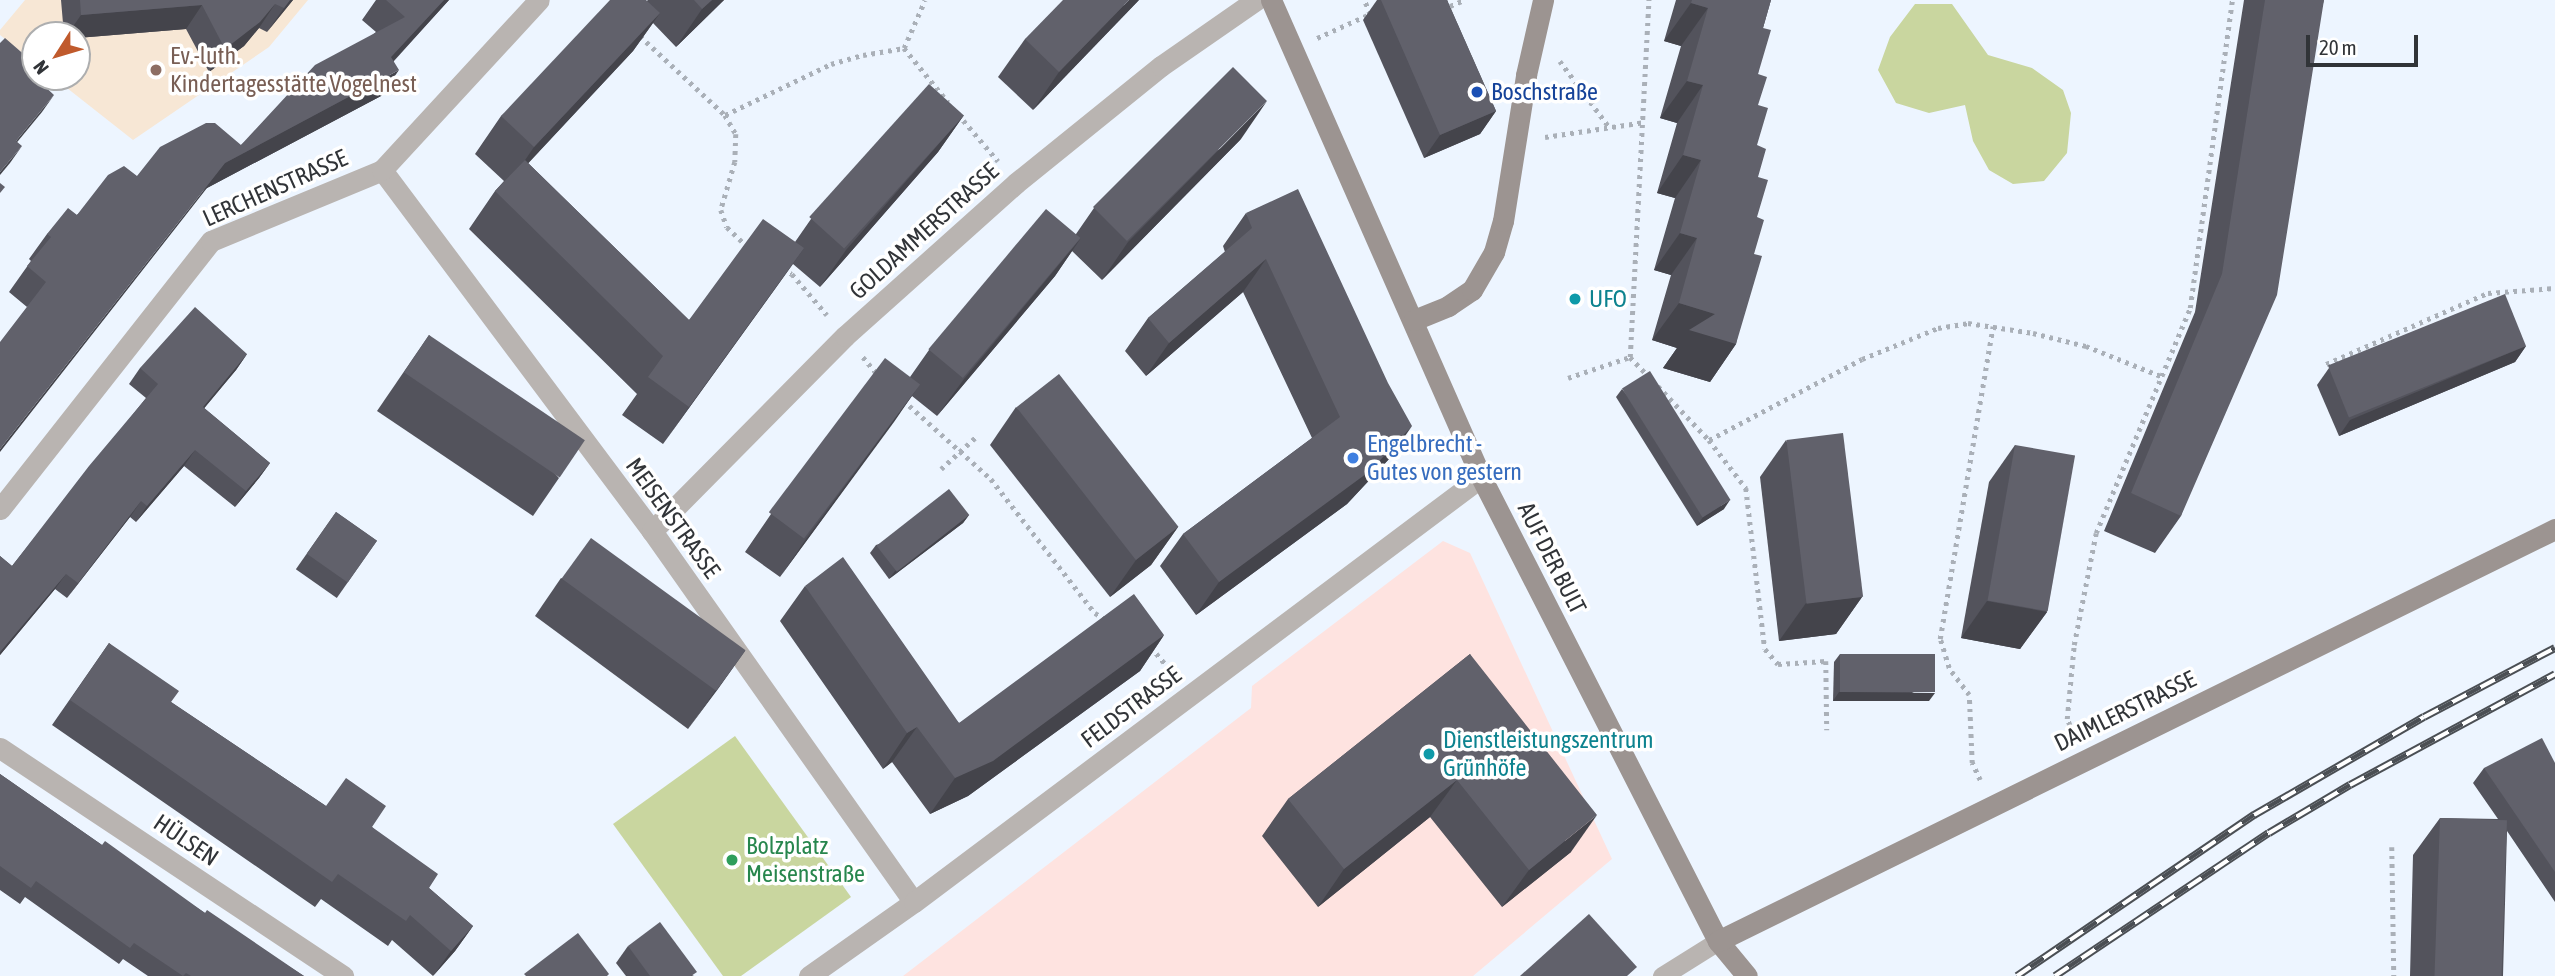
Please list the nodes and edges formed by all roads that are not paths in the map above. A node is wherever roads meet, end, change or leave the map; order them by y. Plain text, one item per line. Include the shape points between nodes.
1 (539, 0) edge
2 (1256, 0) edge
3 (1271, 0) edge
4 (1543, 0) edge
5 (382, 170) junction
6 (1414, 320) junction
7 (1481, 477) junction
8 (0, 509) edge
9 (2555, 529) edge
10 (652, 531) junction
11 (0, 748) edge
12 (914, 902) junction
13 (1718, 941) junction
14 (343, 976) edge
15 (809, 976) edge
16 (1662, 976) edge
17 (1748, 976) edge

1 - 5 street, LERCHENSTRASSE
2 - 10 street, GOLDAMMERSTRASSE via 1161,66 1016,183 845,336
3 - 6 street, AUF DER BULT
4 - 6 street via 1494,252 1472,290
5 - 8 street, LERCHENSTRASSE via 211,241
5 - 10 street, MEISENSTRASSE
6 - 7 street, AUF DER BULT
7 - 12 street, FELDSTRASSE
7 - 13 street, AUF DER BULT
9 - 13 street, DAIMLERSTRASSE
10 - 12 street, MEISENSTRASSE
11 - 14 street, HÜLSEN
12 - 15 street, FELDSTRASSE
13 - 16 lane
13 - 17 street, AUF DER BULT

